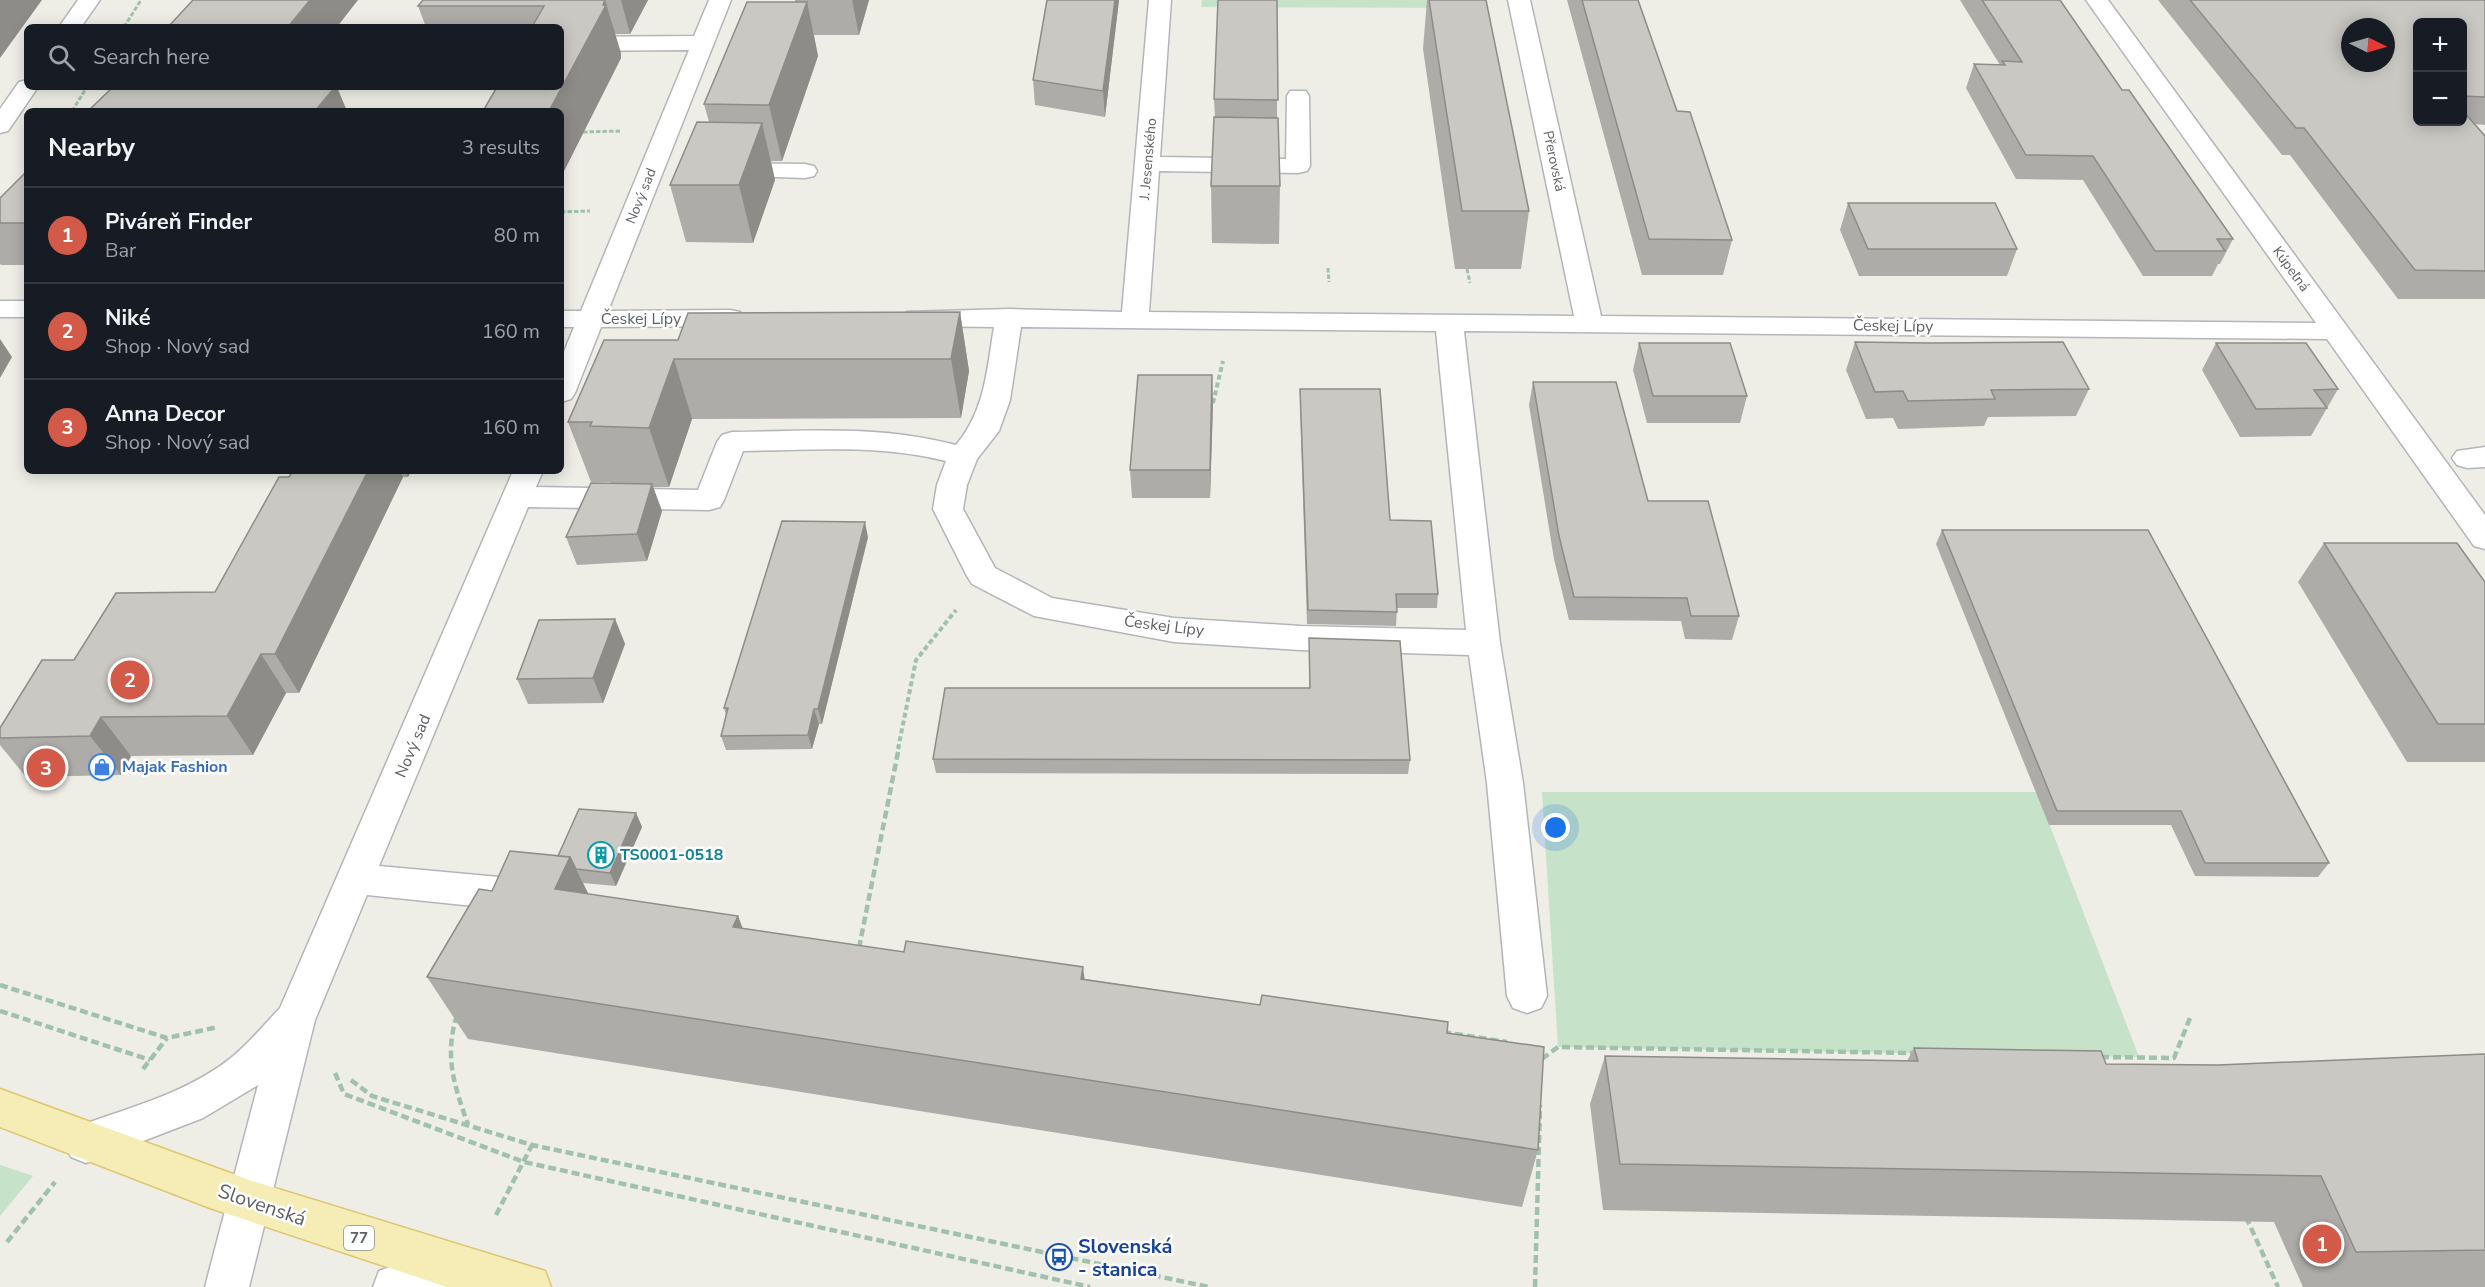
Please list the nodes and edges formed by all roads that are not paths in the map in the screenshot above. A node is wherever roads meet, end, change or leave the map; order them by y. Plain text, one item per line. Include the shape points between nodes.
1 (89, 0) edge
2 (720, 0) edge
3 (1160, 0) edge
4 (1519, 0) edge
5 (2097, 0) edge
6 (72, 24) edge
7 (702, 43) junction
8 (564, 44) edge
9 (25, 90) edge
10 (1298, 96) dead end
11 (0, 126) edge
12 (1148, 164) junction
13 (710, 170) edge
14 (805, 171) dead end
15 (0, 309) edge
16 (24, 309) edge
17 (1009, 317) junction
18 (758, 318) edge
19 (890, 318) edge
20 (1135, 318) junction
21 (564, 319) edge
22 (592, 319) junction
23 (1449, 321) junction
24 (1589, 323) junction
25 (2337, 331) junction
26 (564, 386) edge
27 (963, 456) junction
28 (523, 484) edge
29 (2485, 538) edge
30 (1484, 643) junction
31 (357, 879) junction
32 (558, 899) edge
33 (1527, 996) dead end
34 (295, 1020) junction
35 (0, 1108) edge
36 (86, 1143) junction
37 (250, 1202) junction
38 (468, 1273) junction
39 (227, 1287) edge
40 (395, 1287) edge
41 (529, 1287) edge

1 - 6 street
2 - 7 street, Nový sad
3 - 12 street, J. Jesenského
4 - 24 street, Přerovská
5 - 25 street, Kúpeľná
7 - 8 street
7 - 22 street, Nový sad via 664,169
9 - 11 street
10 - 12 street via 1298,166
12 - 20 street, J. Jesenského
13 - 14 street
15 - 16 street
17 - 19 street, Českej Lípy
17 - 20 street, Českej Lípy
17 - 27 street via 996,400 984,431
18 - 22 street, Českej Lípy
20 - 23 street, Českej Lípy
21 - 22 street, Českej Lípy
22 - 26 street, Nový sad
23 - 24 street, Českej Lípy
23 - 30 street
24 - 25 street, Českej Lípy
25 - 29 street, Kúpeľná
27 - 28 street via 916,444 878,440 732,442 709,500
27 - 30 street, Českej Lípy via 948,509 983,576 1045,608 1174,630
28 - 31 street, Nový sad
30 - 33 street via 1505,783
31 - 32 street
31 - 34 street, Nový sad
34 - 36 street, Nový sad via 245,1070 216,1089 172,1113
34 - 37 street, Nový sad
35 - 36 main road, Slovenská / 77
36 - 37 main road, Slovenská / 77
37 - 38 main road, Slovenská / 77
37 - 39 street, Nový sad
38 - 40 street
38 - 41 main road, Slovenská / 77

